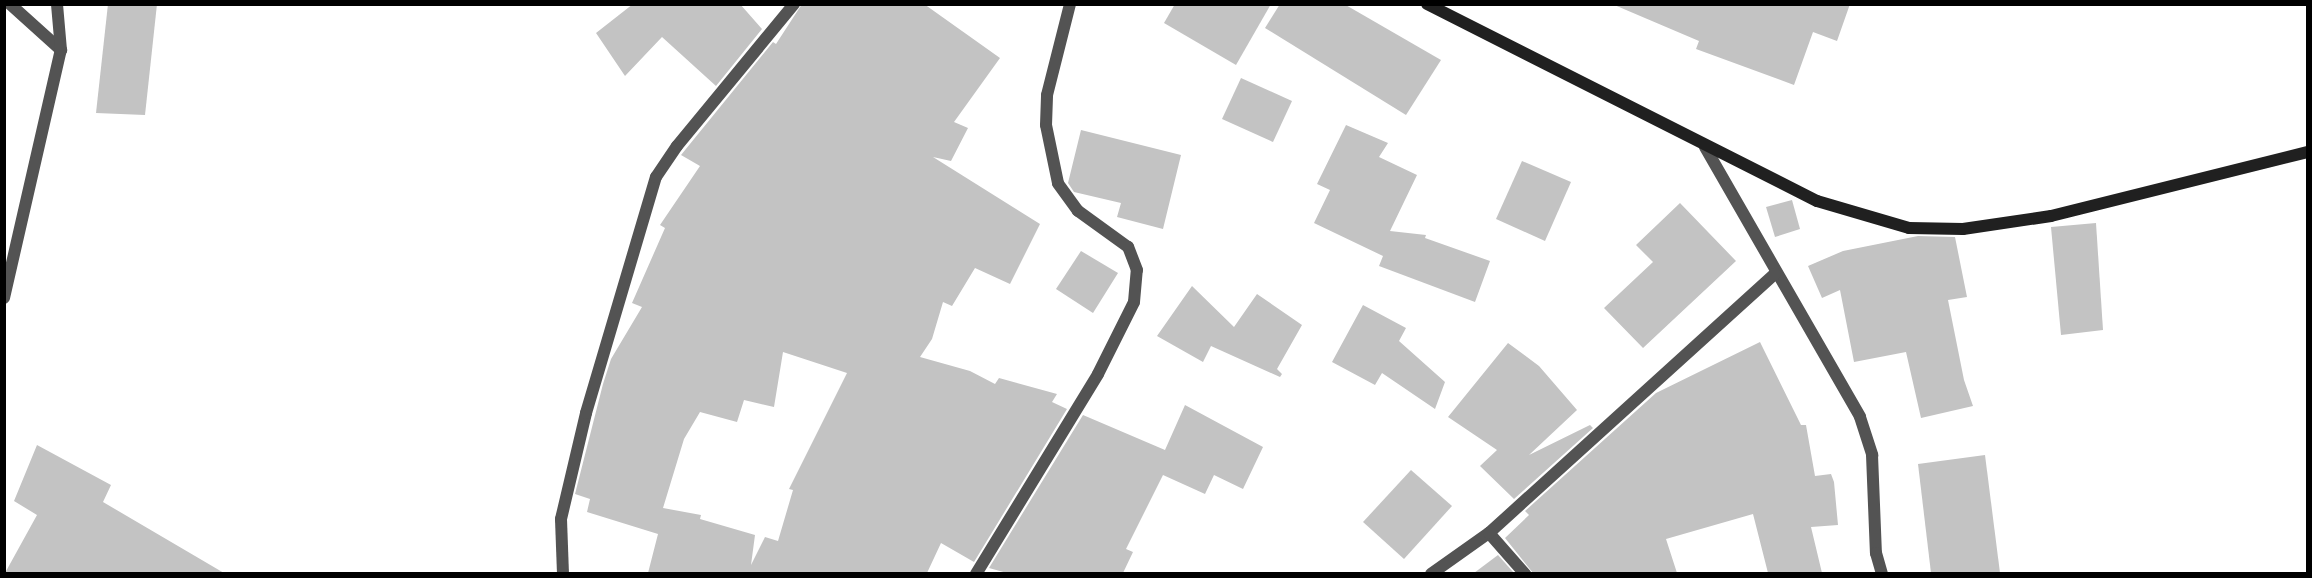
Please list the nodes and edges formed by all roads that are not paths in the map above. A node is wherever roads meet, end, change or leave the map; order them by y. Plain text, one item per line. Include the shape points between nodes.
1 (10, 4) edge
2 (57, 4) edge
3 (794, 4) edge
4 (1070, 4) edge
5 (1427, 4) edge
6 (61, 50) junction
7 (1705, 147) junction
8 (2307, 152) edge
9 (1775, 274) junction
10 (4, 298) edge
11 (1489, 533) junction
12 (563, 573) edge
13 (976, 573) edge
14 (1431, 573) edge
15 (1525, 573) edge
16 (1882, 573) edge

1 - 6 street
2 - 6 street
3 - 12 street via 656,177 586,413 561,519
4 - 13 street via 1047,94 1046,125 1058,183 1078,212 1128,247 1137,270 1134,302 1098,374
5 - 7 main road
6 - 10 street
7 - 8 main road via 1817,201 1909,228 1963,229 2051,216
7 - 9 street
9 - 11 street
9 - 16 street via 1829,358 1860,417 1872,455 1876,553
11 - 14 street
11 - 15 street

